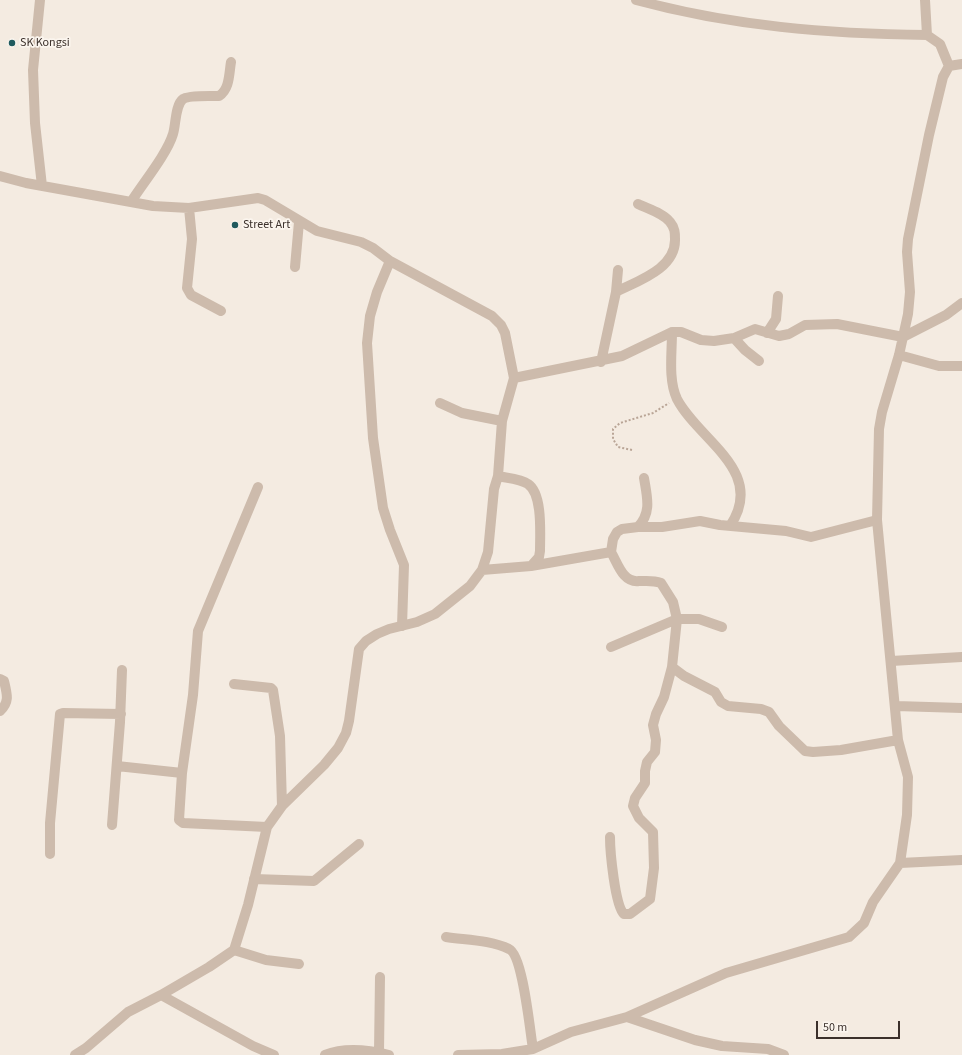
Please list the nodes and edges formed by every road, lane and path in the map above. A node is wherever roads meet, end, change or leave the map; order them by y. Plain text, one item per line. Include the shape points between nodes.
1 (40, 0) edge
2 (636, 0) edge
3 (925, 0) edge
4 (926, 35) junction
5 (231, 62) dead end
6 (962, 64) edge
7 (949, 66) junction
8 (0, 176) edge
9 (42, 186) junction
10 (131, 202) junction
11 (638, 204) dead end
12 (189, 208) junction
13 (299, 222) junction
14 (390, 261) junction
15 (295, 267) dead end
16 (618, 270) dead end
17 (616, 292) junction
18 (778, 296) dead end
19 (962, 303) edge
20 (221, 311) dead end
21 (672, 332) junction
22 (768, 333) junction
23 (903, 337) junction
24 (734, 338) junction
25 (899, 355) junction
26 (759, 361) dead end
27 (601, 362) junction
28 (962, 366) edge
29 (514, 378) junction
30 (676, 398) junction
31 (440, 403) dead end
32 (502, 421) junction
33 (632, 450) dead end
34 (498, 476) junction
35 (644, 478) dead end
36 (258, 487) dead end
37 (877, 520) junction
38 (730, 526) junction
39 (638, 527) junction
40 (612, 552) junction
41 (531, 566) junction
42 (482, 570) junction
43 (677, 619) junction
44 (402, 626) junction
45 (722, 627) dead end
46 (611, 647) dead end
47 (962, 657) edge
48 (892, 661) junction
49 (672, 667) junction
50 (122, 670) dead end
51 (2, 680) edge
52 (234, 684) dead end
53 (896, 706) junction
54 (962, 708) edge
55 (0, 711) edge
56 (121, 714) junction
57 (898, 740) junction
58 (117, 766) junction
59 (182, 773) junction
60 (282, 806) junction
61 (112, 825) dead end
62 (267, 827) junction
63 (610, 837) dead end
64 (359, 844) dead end
65 (50, 854) dead end
66 (962, 860) edge
67 (900, 863) junction
68 (254, 879) junction
69 (446, 937) dead end
70 (234, 950) junction
71 (299, 964) dead end
72 (380, 977) dead end
73 (161, 995) junction
74 (628, 1017) junction
75 (532, 1049) junction
76 (384, 1054) edge
77 (75, 1055) edge
78 (274, 1055) edge
79 (325, 1055) edge
80 (458, 1055) edge
81 (784, 1055) edge

1 - 9 street via 33,70 35,123
2 - 4 street via 738,22 808,30
3 - 4 street
4 - 7 street via 940,44
5 - 10 street via 223,94 188,97 178,104 170,142
6 - 7 street
7 - 23 street via 943,77 928,135 908,239 910,292
8 - 9 street
9 - 10 street
10 - 12 street
11 - 17 street via 670,221 675,230 675,243 669,259 658,270
12 - 13 street via 258,198 266,200
12 - 20 street via 192,239 187,288 191,295
13 - 14 street via 317,231 361,242
13 - 15 street
14 - 29 street via 492,316 505,333
14 - 44 street via 370,316 367,343 374,438 383,508 404,565
16 - 17 street
17 - 27 street
18 - 22 street via 776,319
19 - 23 street via 946,315
21 - 24 street via 681,332 701,340
21 - 27 street via 650,341 632,353
21 - 30 street via 672,382
22 - 23 street via 779,336 789,334 805,325 837,324
22 - 24 street via 755,329
23 - 25 street
24 - 26 street
25 - 28 street via 939,366
25 - 37 street via 879,429
27 - 29 street
29 - 32 street
30 - 33 path via 653,412 620,423 613,429 612,439 618,447
30 - 38 street via 686,414 729,460 736,472 740,504 736,518
31 - 32 street via 462,413
32 - 34 street
34 - 41 street via 528,484 536,493 540,551 539,557
34 - 42 street via 493,494 488,552
35 - 39 street via 648,508 645,520
36 - 59 street via 198,631
37 - 38 street via 811,537 786,531
37 - 48 street
38 - 39 street via 700,521 662,527
39 - 40 street via 617,532 613,539
40 - 41 street
40 - 43 street via 623,574 629,580 661,583 673,602
41 - 42 street
42 - 44 street via 470,586 435,614
43 - 45 street via 699,619
43 - 46 street
43 - 49 street
44 - 60 street via 377,634 366,641 360,649 346,733 324,765
47 - 48 street
48 - 53 street
49 - 57 street via 715,692 721,702 728,706 769,712 779,726 805,751 841,750
49 - 63 street via 653,725 656,740 654,752 647,762 645,783 633,806 639,818 653,832 654,868 651,895 649,901 630,914 624,914 620,908
50 - 56 street
51 - 55 street via 8,701
52 - 60 street via 273,690 280,736
53 - 54 street
53 - 57 street
56 - 58 street
56 - 65 street via 60,714 50,823
57 - 67 street via 908,777 909,796
58 - 59 street
58 - 61 street
59 - 62 street via 181,822
60 - 62 street
62 - 68 street
64 - 68 street via 314,881
66 - 67 street
67 - 74 street via 873,902 864,923 850,937 726,973
68 - 70 street
69 - 75 street via 488,943 514,952 520,968
70 - 71 street via 266,960
70 - 73 street
72 - 76 street
73 - 77 street via 128,1012
73 - 78 street
74 - 75 street via 571,1032
74 - 81 street via 695,1040 722,1046 768,1049
75 - 80 street via 502,1054
76 - 79 street via 343,1050

